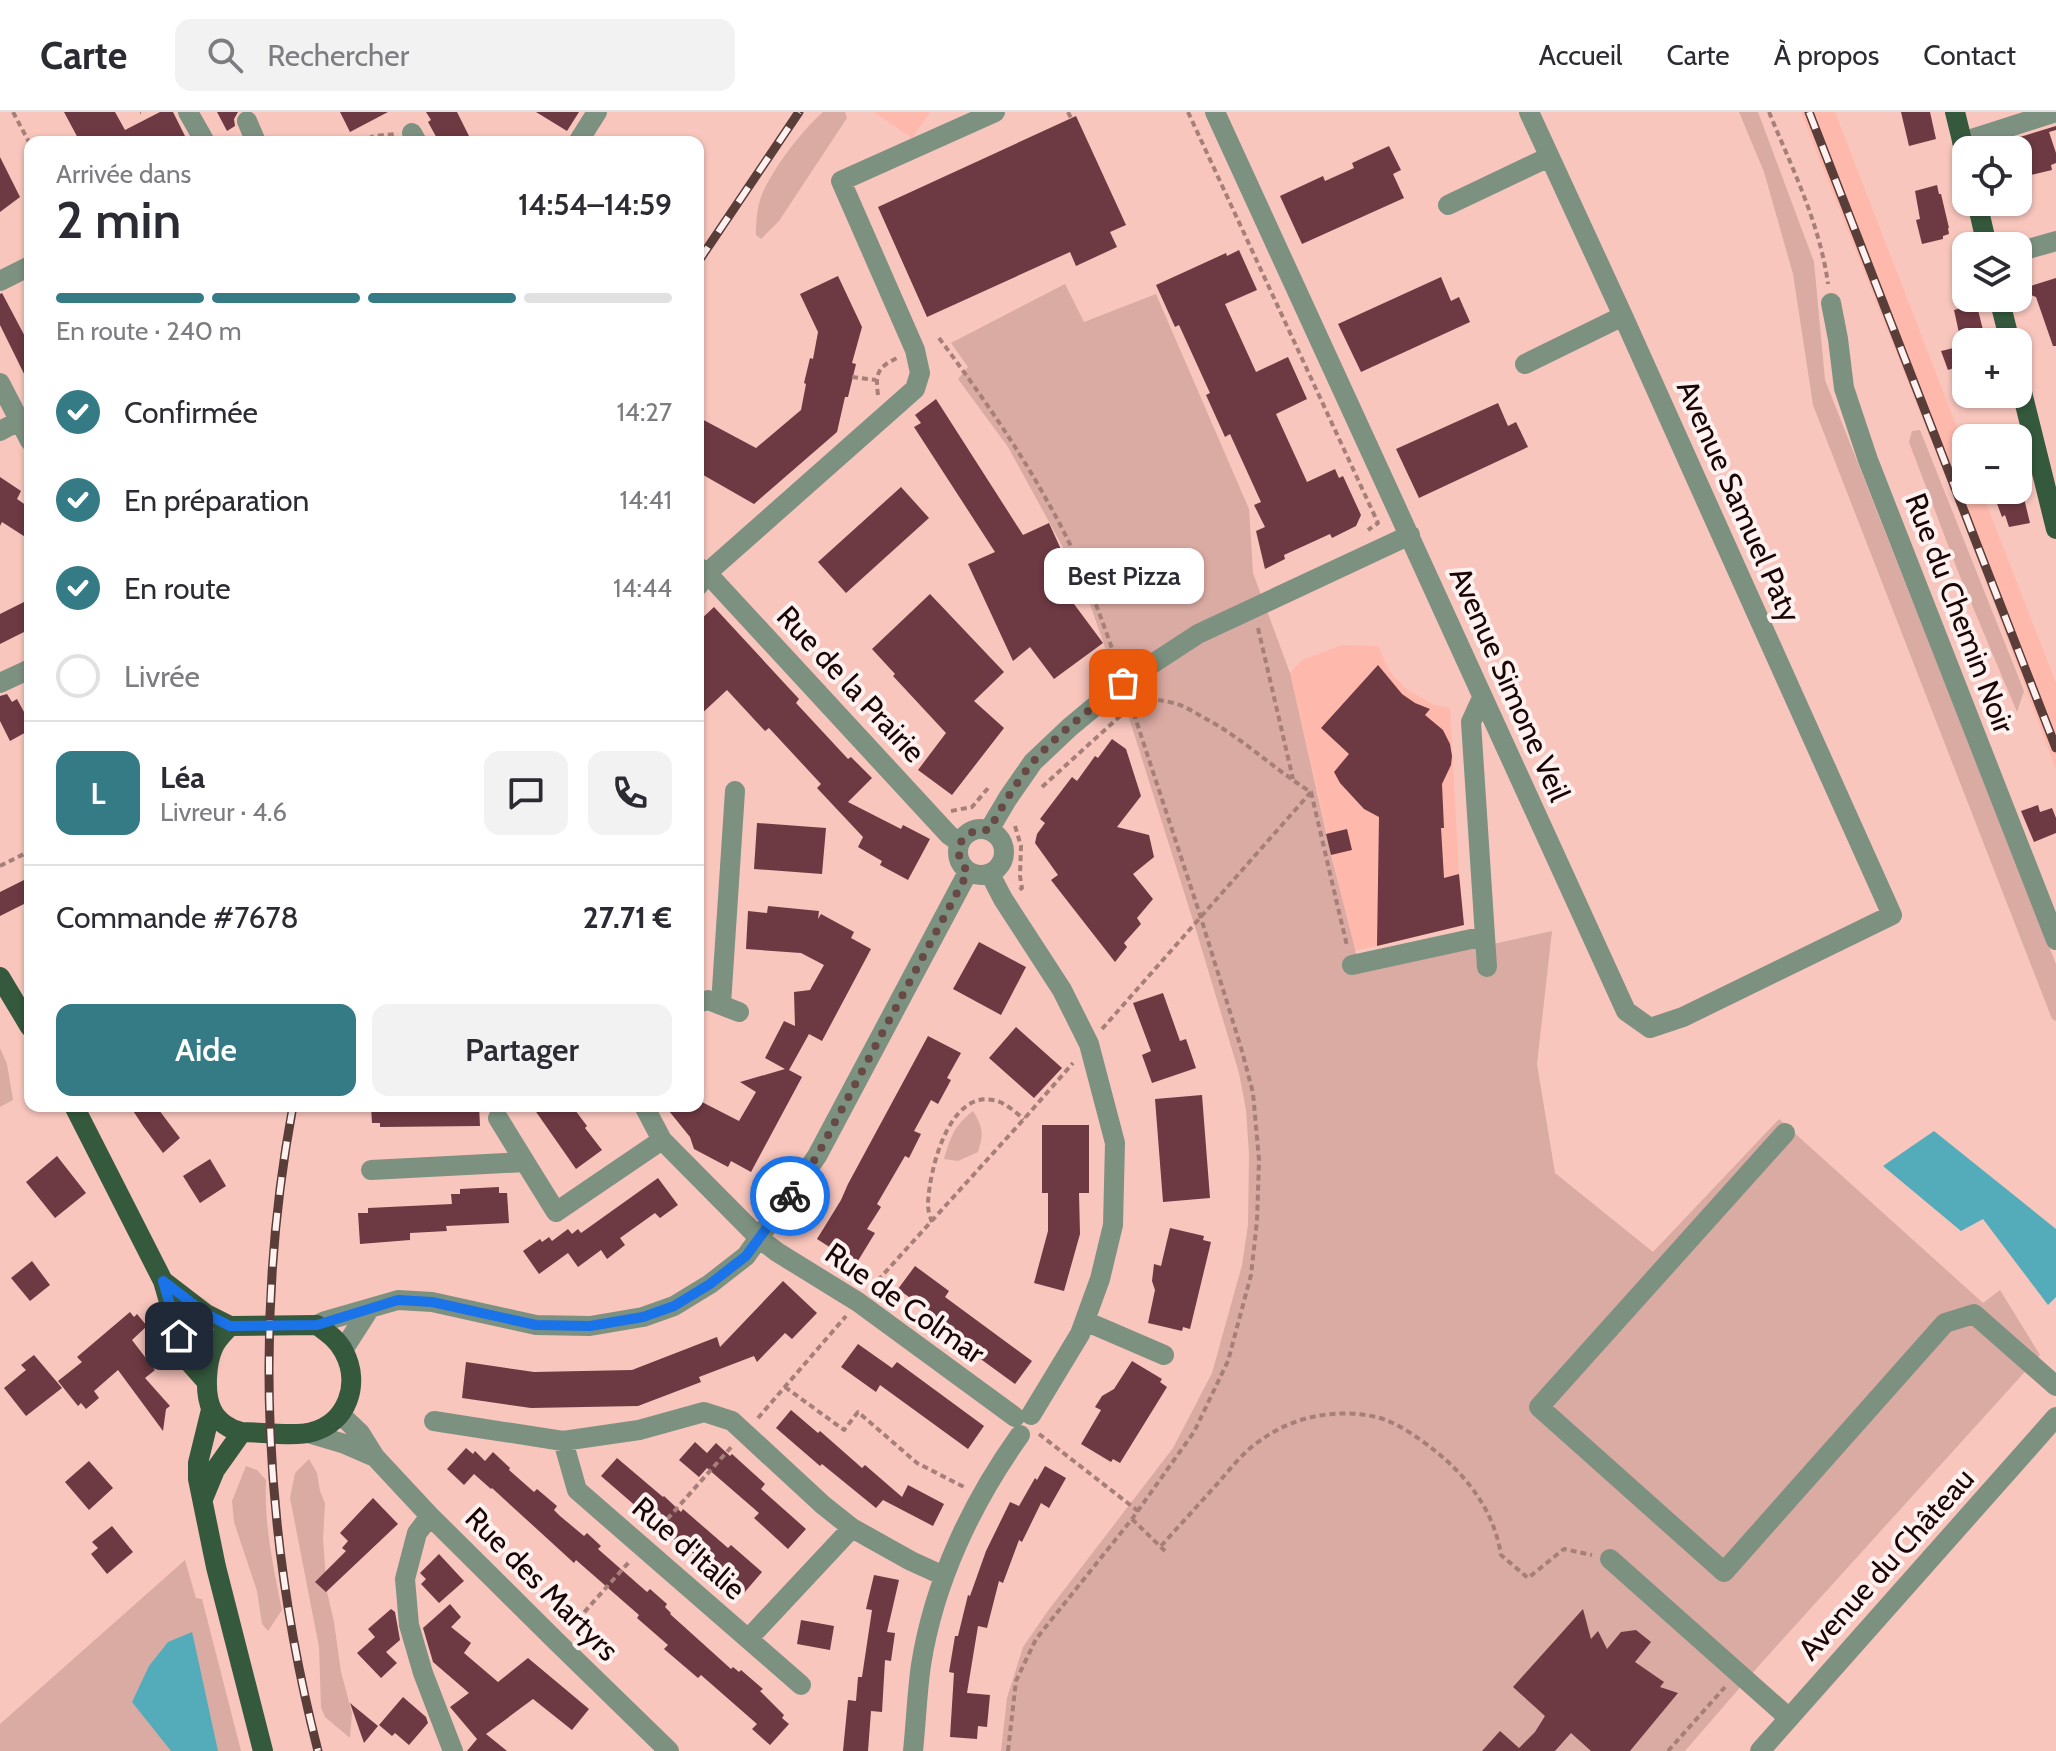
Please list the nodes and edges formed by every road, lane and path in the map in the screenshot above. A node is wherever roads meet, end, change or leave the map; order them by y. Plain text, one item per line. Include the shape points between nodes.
1 (13, 112) edge
2 (188, 112) edge
3 (597, 112) edge
4 (1068, 112) edge
5 (1188, 112) edge
6 (1215, 112) edge
7 (1529, 112) edge
8 (1769, 112) edge
9 (1955, 112) edge
10 (2056, 112) edge
11 (991, 113) edge
12 (1071, 118) dead end
13 (247, 121) dead end
14 (26, 136) edge
15 (202, 136) edge
16 (253, 136) edge
17 (582, 136) edge
18 (1961, 136) edge
19 (1998, 136) edge
20 (1549, 157) junction
21 (1448, 205) dead end
22 (2056, 241) edge
23 (2032, 248) edge
24 (24, 269) edge
25 (0, 281) edge
26 (1831, 303) joint
27 (1623, 316) junction
28 (939, 338) dead end
29 (915, 350) junction
30 (1525, 364) dead end
31 (852, 377) dead end
32 (876, 380) junction
33 (0, 383) edge
34 (2028, 408) edge
35 (21, 412) edge
36 (887, 415) junction
37 (0, 431) edge
38 (2048, 470) edge
39 (1378, 523) dead end
40 (2056, 529) edge
41 (1410, 535) junction
42 (704, 572) edge
43 (704, 578) edge
44 (1257, 624) dead end
45 (24, 672) edge
46 (0, 683) edge
47 (1128, 697) junction
48 (1482, 698) junction
49 (1293, 782) junction
50 (735, 791) dead end
51 (1035, 792) dead end
52 (1311, 792) junction
53 (1014, 824) dead end
54 (989, 830) junction
55 (960, 843) junction
56 (24, 854) edge
57 (0, 866) edge
58 (968, 872) junction
59 (990, 874) junction
60 (1003, 899) junction
61 (1892, 915) joint
62 (1201, 918) junction
63 (1485, 936) junction
64 (2056, 940) edge
65 (1352, 965) joint
66 (1487, 967) dead end
67 (0, 977) edge
68 (704, 1001) edge
69 (24, 1017) edge
70 (1089, 1044) junction
71 (77, 1112) edge
72 (647, 1112) edge
73 (498, 1118) dead end
74 (1024, 1119) junction
75 (1785, 1133) dead end
76 (662, 1140) junction
77 (525, 1162) junction
78 (371, 1170) dead end
79 (932, 1222) junction
80 (760, 1239) junction
81 (163, 1281) junction
82 (858, 1302) junction
83 (370, 1308) junction
84 (1085, 1321) junction
85 (317, 1325) junction
86 (230, 1326) junction
87 (343, 1350) junction
88 (1164, 1355) dead end
89 (207, 1382) junction
90 (2056, 1386) edge
91 (785, 1387) junction
92 (211, 1410) junction
93 (341, 1415) junction
94 (2056, 1417) edge
95 (434, 1421) dead end
96 (1025, 1424) junction
97 (242, 1432) junction
98 (744, 1432) junction
99 (308, 1433) junction
100 (563, 1441) junction
101 (375, 1457) junction
102 (980, 1496) junction
103 (203, 1499) junction
104 (1138, 1511) junction
105 (430, 1516) junction
106 (1132, 1519) junction
107 (852, 1528) junction
108 (1161, 1546) junction
109 (642, 1548) junction
110 (1166, 1552) dead end
111 (1610, 1559) joint
112 (944, 1576) junction
113 (748, 1639) junction
114 (557, 1642) junction
115 (1739, 1672) junction
116 (801, 1685) dead end
117 (1789, 1718) junction
118 (665, 1750) edge
119 (263, 1751) edge
120 (453, 1751) edge
121 (913, 1751) edge
122 (1008, 1751) edge
123 (1668, 1751) edge
124 (1760, 1751) edge

1 - 14 path
2 - 15 street
3 - 17 street
4 - 12 path
5 - 39 path
6 - 41 street, Avenue Simone Veil
7 - 20 street, Avenue Samuel Paty
8 - 26 path via 1813,221
9 - 18 main road
10 - 19 street
11 - 29 street via 841,181
13 - 16 street
20 - 21 street
20 - 27 street, Avenue Samuel Paty
22 - 23 street
24 - 25 street
26 - 64 street, Rue du Chemin Noir via 1844,388 1868,460
27 - 30 street
27 - 61 street, Avenue Samuel Paty
28 - 47 path via 1017,448 1052,508 1099,612
29 - 32 path via 880,368
29 - 36 street via 920,373 915,389
31 - 32 path
32 - 36 path
33 - 35 street
34 - 38 main road
35 - 37 street
36 - 42 street
38 - 40 main road
41 - 47 street via 1198,634
41 - 48 street, Avenue Simone Veil
43 - 55 street, Rue de la Prairie
44 - 49 path
45 - 46 street
47 - 49 path via 1143,692 1210,720
47 - 51 path
47 - 54 street via 1070,727 1033,762
47 - 62 path
48 - 61 street, Avenue Simone Veil via 1626,1011 1650,1028
48 - 63 street via 1471,722
49 - 52 path
50 - 68 street via 730,1008
52 - 62 path
52 - 65 path
53 - 60 path via 1021,846 1022,888
54 - 55 street via 978,829
54 - 59 street via 1000,839 1004,852 1001,865
55 - 58 street via 961,864
56 - 57 path
58 - 59 street
58 - 80 street via 817,1156
59 - 60 street
60 - 70 street via 1062,990
62 - 70 path
62 - 104 path via 1253,1093 1259,1160 1251,1275 1228,1361 1194,1432
63 - 65 street
63 - 66 street
67 - 69 main road
70 - 74 path
70 - 84 street via 1115,1143 1113,1225
71 - 81 main road
72 - 76 street, Rue de Colmar
73 - 77 street
74 - 79 path
74 - 79 path via 992,1100 973,1102 959,1111 935,1159 927,1207
75 - 90 street via 1539,1407 1724,1572 1945,1323 1974,1314
76 - 77 street via 556,1212
76 - 80 street, Rue de Colmar
77 - 78 street
79 - 82 path
80 - 82 street, Rue de Colmar
80 - 83 street via 710,1284 643,1317 590,1326 536,1325 432,1302 398,1300
81 - 86 main road
81 - 89 main road via 190,1363
82 - 91 path
82 - 96 street, Rue de Colmar
83 - 85 street
83 - 87 street
84 - 88 street
84 - 96 street
85 - 86 main road
85 - 87 main road
86 - 89 main road via 214,1347
87 - 93 main road via 351,1368 351,1393
89 - 92 main road
91 - 98 path
91 - 102 path via 844,1430 858,1412 917,1463
92 - 97 main road via 232,1430
92 - 103 main road via 198,1463
93 - 99 main road via 328,1427
93 - 101 street, Rue des Martyrs
94 - 117 street, Avenue du Château
95 - 100 street
96 - 102 street
96 - 104 path
97 - 99 main road
97 - 103 main road via 215,1470
98 - 100 street via 732,1421 704,1412 639,1430
98 - 107 street
98 - 109 path
99 - 101 street, Rue des Martyrs
100 - 109 street, Rue d'Italie via 577,1490
101 - 105 street, Rue des Martyrs
102 - 112 street
103 - 119 main road
104 - 106 path
105 - 114 street, Rue des Martyrs
105 - 120 street via 417,1533 405,1579 409,1625
106 - 108 path
106 - 122 path via 1036,1639 1016,1681
107 - 112 street
107 - 113 street
108 - 110 path
108 - 111 path via 1260,1440 1292,1422 1337,1412 1379,1417 1416,1436 1455,1467 1484,1504 1501,1555 1528,1578 1564,1549
109 - 113 street, Rue d'Italie
109 - 114 path
111 - 115 street
112 - 121 street via 921,1664
113 - 116 street, Rue d'Italie
114 - 118 street, Rue des Martyrs
115 - 117 street
115 - 123 path
117 - 124 street, Avenue du Château

